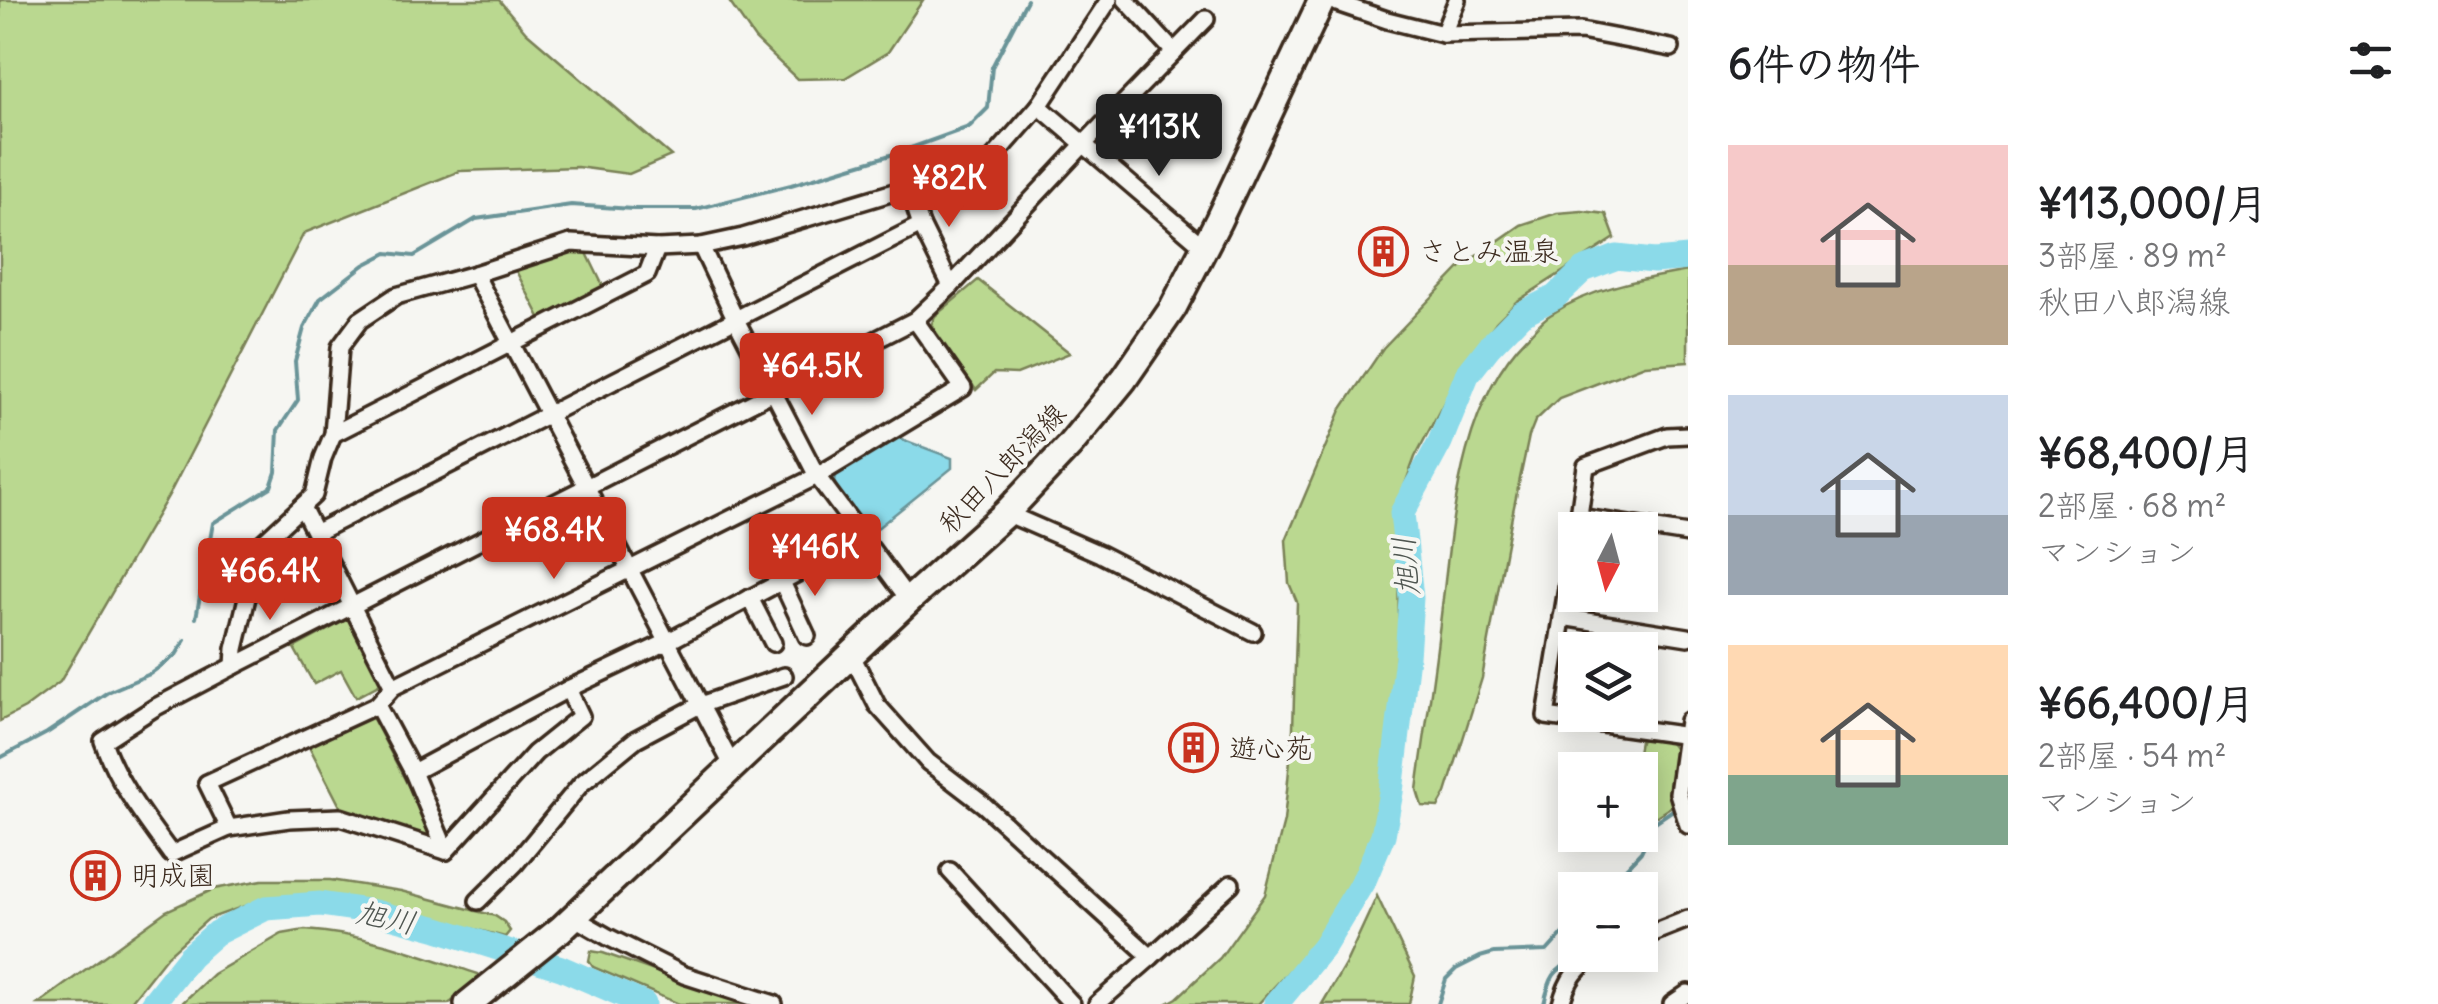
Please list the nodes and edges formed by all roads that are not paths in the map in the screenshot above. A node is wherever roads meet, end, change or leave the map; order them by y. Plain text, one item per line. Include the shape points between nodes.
1 (1109, 0) edge
2 (1126, 0) edge
3 (1325, 0) edge
4 (1457, 0) edge
5 (1206, 19) dead end
6 (1442, 34) junction
7 (1670, 48) dead end
8 (1174, 52) junction
9 (1039, 106) junction
10 (1083, 145) junction
11 (909, 189) junction
12 (921, 225) junction
13 (701, 246) junction
14 (657, 248) junction
15 (1205, 248) junction
16 (475, 274) junction
17 (952, 286) junction
18 (735, 318) junction
19 (914, 320) junction
20 (512, 344) junction
21 (774, 392) junction
22 (548, 413) junction
23 (333, 434) junction
24 (1688, 435) edge
25 (817, 476) junction
26 (584, 487) junction
27 (302, 507) junction
28 (1580, 512) edge
29 (1006, 513) junction
30 (1658, 531) edge
31 (317, 532) junction
32 (1688, 534) edge
33 (862, 539) junction
34 (629, 570) junction
35 (782, 582) junction
36 (750, 598) junction
37 (909, 600) junction
38 (352, 606) junction
39 (1563, 612) edge
40 (1562, 617) junction
41 (1253, 632) dead end
42 (807, 636) dead end
43 (1688, 637) edge
44 (667, 642) junction
45 (773, 643) dead end
46 (852, 654) junction
47 (234, 666) junction
48 (784, 676) dead end
49 (393, 687) junction
50 (568, 688) junction
51 (377, 705) junction
52 (700, 705) junction
53 (1687, 731) edge
54 (733, 767) junction
55 (414, 772) junction
56 (1688, 826) edge
57 (229, 828) junction
58 (446, 851) junction
59 (950, 872) dead end
60 (1231, 884) dead end
61 (478, 902) dead end
62 (568, 923) junction
63 (1685, 926) edge
64 (1658, 933) edge
65 (1151, 957) junction
66 (1576, 972) edge
67 (1688, 993) edge
68 (468, 1004) edge
69 (774, 1004) edge
70 (1072, 1004) edge
71 (1096, 1004) edge
72 (1560, 1004) edge
73 (1672, 1004) edge

1 - 9 street
2 - 8 street
3 - 6 street
3 - 15 main road, 秋田八郎潟線
4 - 6 street
5 - 8 street
6 - 7 street via 1581,31
8 - 10 street
9 - 10 street
9 - 11 street via 988,164
10 - 15 street
10 - 17 street
11 - 12 street
11 - 13 street
12 - 17 street
12 - 18 street
13 - 14 street
13 - 18 street
14 - 16 street via 570,243
14 - 20 street via 647,274
15 - 29 main road, 秋田八郎潟線 via 1124,379
16 - 20 street
16 - 23 street via 396,296 360,320 340,347
17 - 19 street
18 - 21 street
18 - 22 street
19 - 21 street
19 - 25 street via 963,388
20 - 22 street
20 - 23 street
21 - 25 street
21 - 26 street
22 - 26 street
22 - 31 street
23 - 27 street via 314,494
24 - 28 street via 1667,436 1586,466
25 - 33 street
25 - 34 street
26 - 34 street
26 - 38 street
27 - 31 street
27 - 47 street via 259,546
29 - 37 main road, 秋田八郎潟線
29 - 41 street
30 - 32 street
31 - 38 street
33 - 35 street
33 - 37 street
34 - 44 street
34 - 49 street
35 - 36 street
35 - 42 street
36 - 44 street
36 - 45 street
37 - 46 main road, 秋田八郎潟線
38 - 47 street
38 - 49 street
39 - 40 street
40 - 43 street
40 - 53 street via 1546,716
44 - 50 street
44 - 52 street
46 - 54 main road, 秋田八郎潟線
46 - 65 street via 876,705 928,762
47 - 57 street via 103,741 132,801 171,854
48 - 52 street
49 - 51 street
50 - 55 street
50 - 58 street via 581,716 536,753
51 - 55 street
51 - 57 street via 207,783
52 - 54 street
52 - 61 street via 636,739 580,784
53 - 56 street via 1678,794
54 - 62 main road, 秋田八郎潟線
55 - 58 street
57 - 58 street via 340,818
59 - 70 street
60 - 65 street
62 - 68 main road, 秋田八郎潟線
62 - 69 street via 684,975
63 - 64 street
65 - 71 street
66 - 72 street
67 - 73 street

